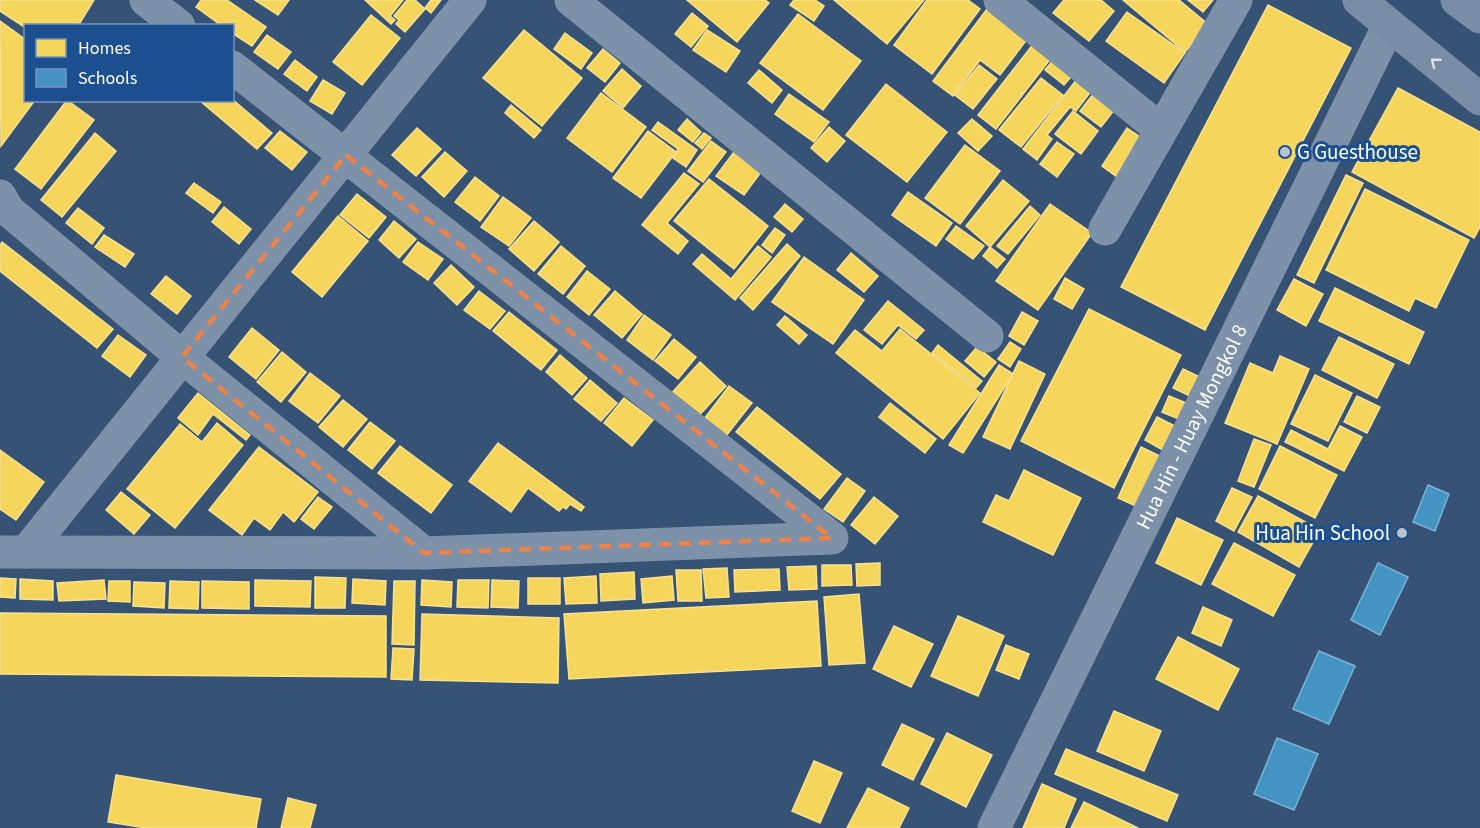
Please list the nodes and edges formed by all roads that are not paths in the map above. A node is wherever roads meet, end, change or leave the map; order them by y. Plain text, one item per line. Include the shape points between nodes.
1 (146, 0) edge
2 (470, 0) edge
3 (571, 0) edge
4 (1000, 0) edge
5 (1236, 0) edge
6 (1359, 0) edge
7 (1457, 0) edge
8 (1480, 17) edge
9 (176, 24) edge
10 (1389, 25) junction
11 (234, 69) edge
12 (1480, 99) edge
13 (1160, 129) junction
14 (346, 155) junction
15 (0, 196) edge
16 (1105, 229) dead end
17 (987, 336) dead end
18 (182, 357) junction
19 (13, 552) edge
20 (424, 553) junction
21 (994, 828) edge

1 - 9 street
2 - 14 street
3 - 17 street
4 - 13 street
5 - 13 street
6 - 10 main road
7 - 8 main road
12 -> 10 main road
10 - 21 street, Hua Hin - Huay Mongkol 8
11 - 14 street
13 - 16 street
14 - 18 street
14 - 20 street via 832,538
15 - 18 street via 8,210
18 - 19 street
18 - 20 street
19 - 20 street

